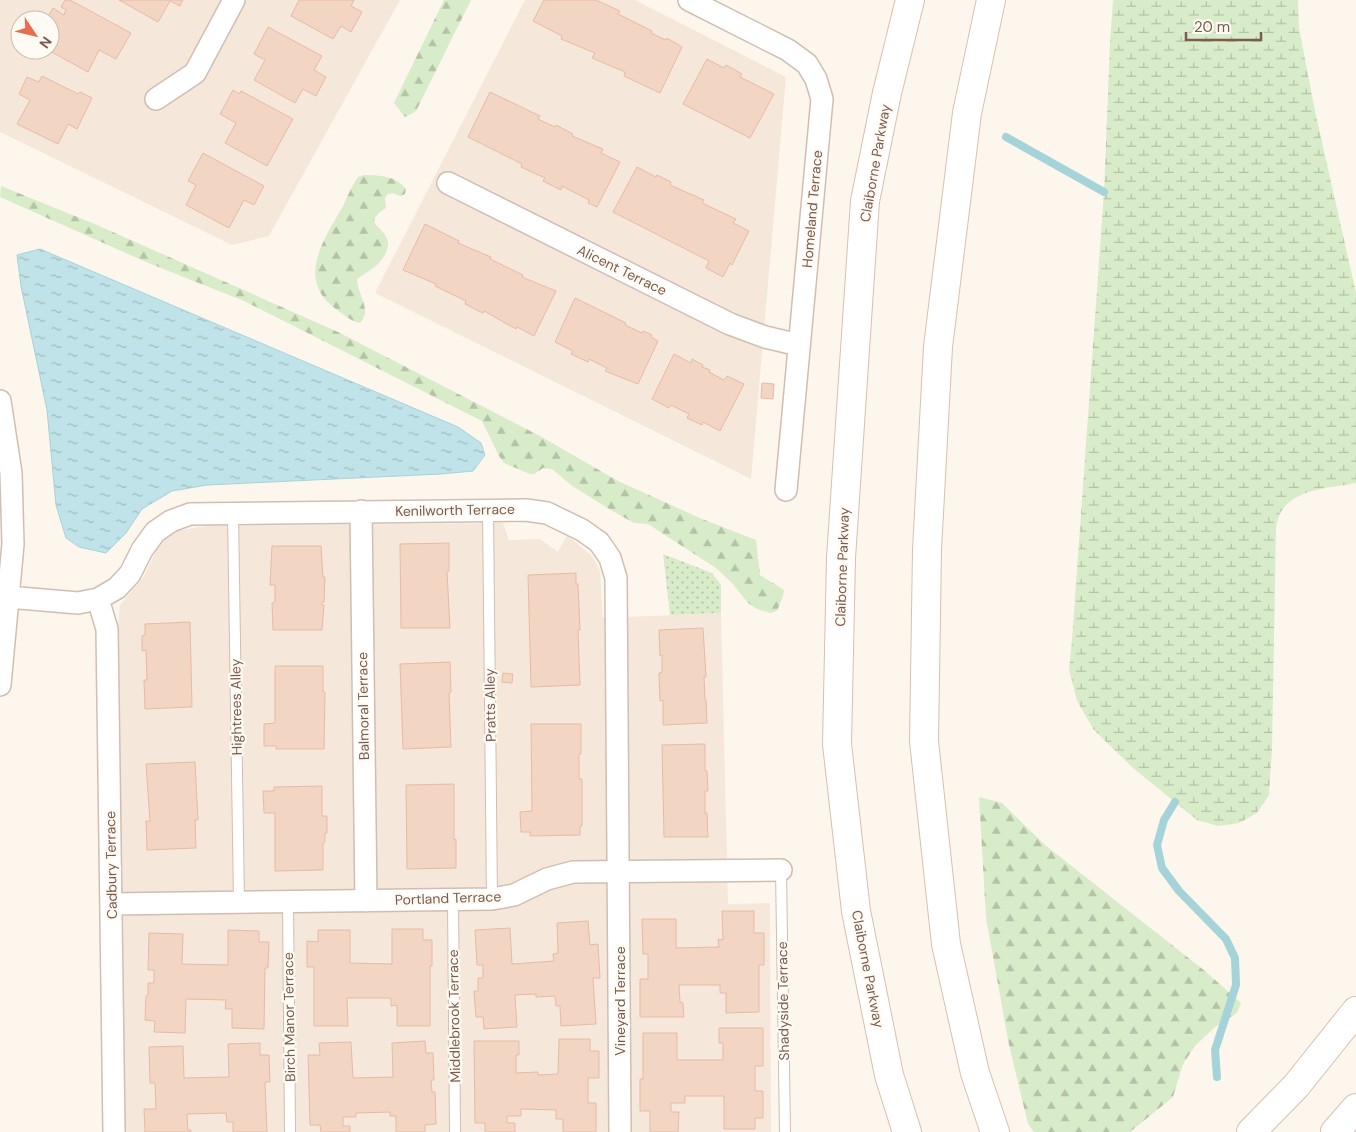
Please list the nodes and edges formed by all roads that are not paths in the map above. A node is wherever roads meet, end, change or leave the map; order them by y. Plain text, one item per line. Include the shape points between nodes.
1 (234, 0) edge
2 (910, 0) edge
3 (991, 0) edge
4 (694, 1) edge
5 (156, 99) dead end
6 (448, 183) dead end
7 (799, 345) junction
8 (0, 401) edge
9 (786, 490) dead end
10 (488, 510) junction
11 (361, 511) junction
12 (233, 513) junction
13 (8, 597) junction
14 (98, 599) junction
15 (0, 685) edge
16 (781, 870) joint
17 (619, 871) junction
18 (492, 899) junction
19 (453, 900) junction
20 (288, 901) junction
21 (366, 901) junction
22 (239, 902) junction
23 (111, 904) junction
24 (1356, 1011) edge
25 (1356, 1108) edge
26 (114, 1132) edge
27 (290, 1132) edge
28 (455, 1132) edge
29 (620, 1132) edge
30 (785, 1132) edge
31 (907, 1132) edge
32 (995, 1132) edge
33 (1251, 1132) edge
34 (1335, 1132) edge

1 - 5 street via 195,73
2 - 31 main road, Claiborne Parkway via 887,93 866,201 841,558 837,744 856,911 889,1075
3 - 32 main road via 967,113 938,347 927,550 924,741 946,944 975,1073
4 - 7 street, Homeland Terrace via 788,50 807,64 822,99
6 - 7 street, Alicent Terrace via 730,324
7 - 9 street, Homeland Terrace
8 - 13 street via 11,473 13,544
10 - 11 street, Kenilworth Terrace
10 - 17 street, Kenilworth Terrace via 548,513 582,530 598,542 610,558 616,578
10 - 18 lane, Pratts Alley
11 - 12 street, Kenilworth Terrace
11 - 21 street, Balmoral Terrace
12 - 14 street, Kenilworth Terrace via 190,514 171,521 155,532 130,574 117,588
12 - 22 lane, Hightrees Alley
13 - 14 street, Kenilworth Terrace via 78,603
13 - 15 street
14 - 23 street, Cadbury Terrace via 107,629
16 - 17 street, Portland Terrace
16 - 30 lane, Shadyside Terrace
17 - 18 street, Portland Terrace via 573,872 547,879 514,895
17 - 29 street, Vineyard Terrace
18 - 19 street, Portland Terrace
19 - 21 street, Portland Terrace
19 - 28 lane, Middlebrook Terrace
20 - 21 street, Portland Terrace
20 - 22 street, Portland Terrace
20 - 27 lane, Birch Manor Terrace
22 - 23 street, Portland Terrace
23 - 26 street, Cadbury Terrace
24 - 33 main road via 1296,1086
25 - 34 main road

